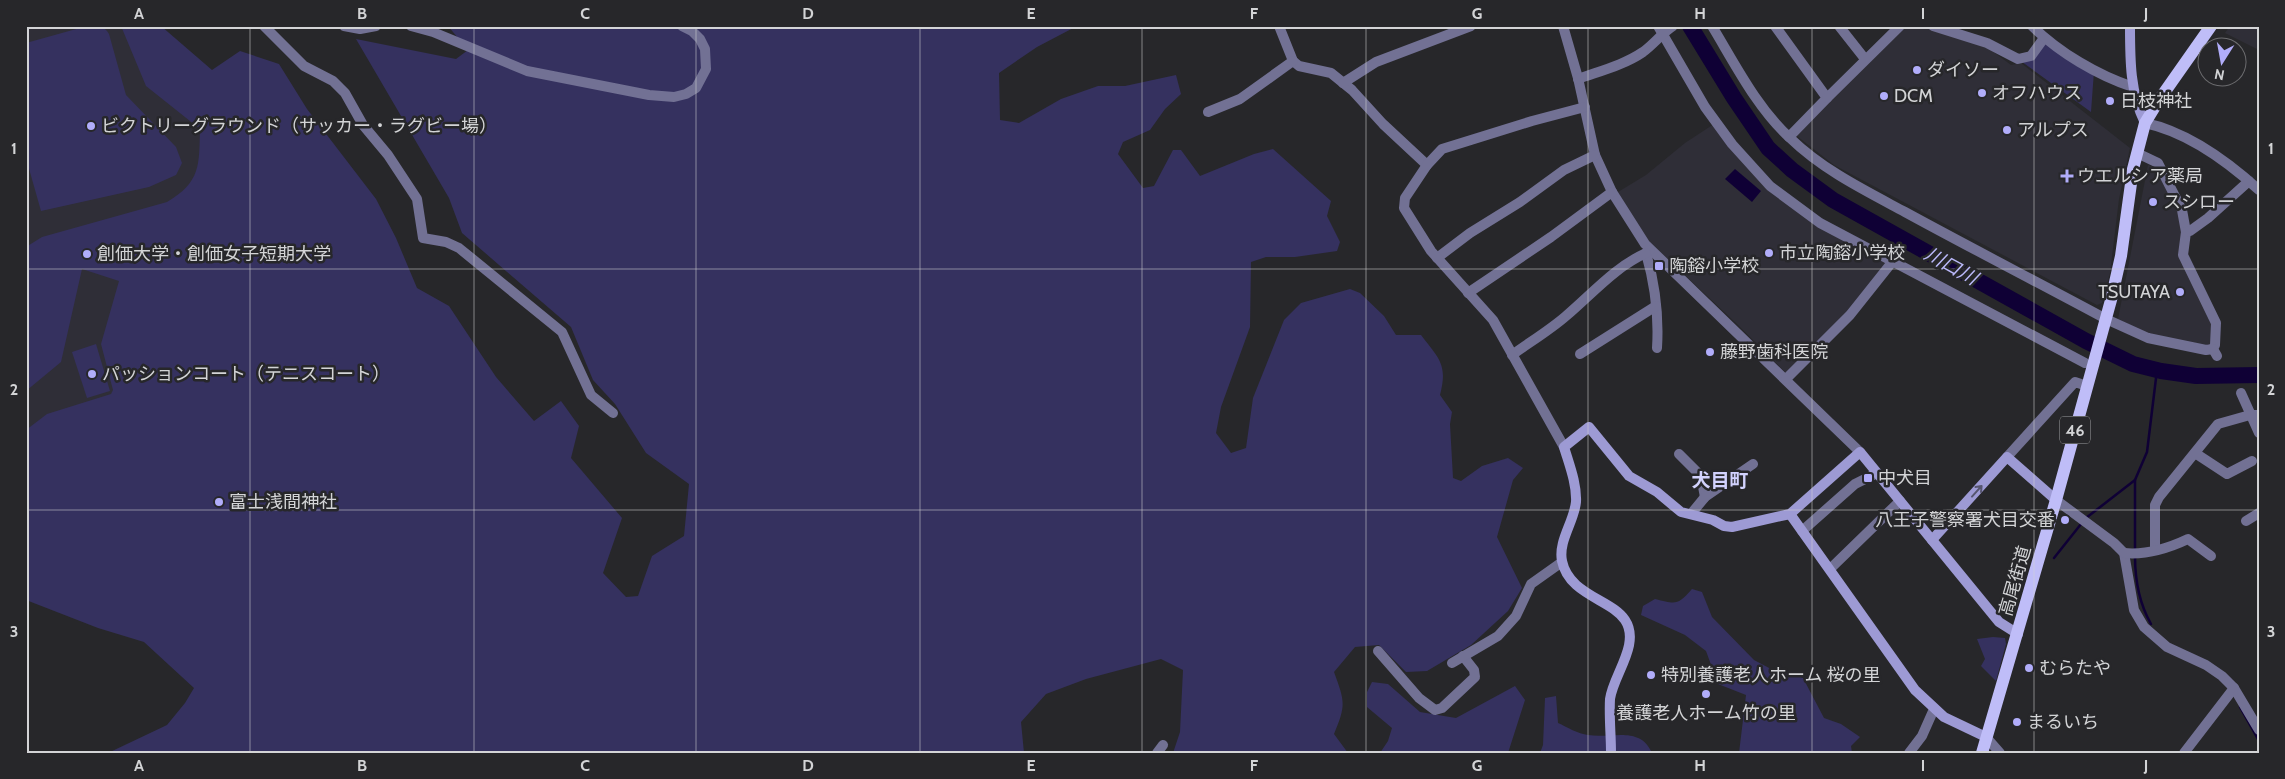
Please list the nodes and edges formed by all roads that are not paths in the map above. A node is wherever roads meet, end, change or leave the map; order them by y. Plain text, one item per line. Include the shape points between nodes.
1 (264, 26) edge
2 (344, 26) edge
3 (376, 26) edge
4 (412, 26) edge
5 (682, 26) edge
6 (1279, 26) edge
7 (1471, 26) edge
8 (1563, 26) edge
9 (1712, 26) edge
10 (1775, 26) edge
11 (1839, 26) edge
12 (1933, 26) edge
13 (2032, 26) edge
14 (2130, 26) edge
15 (2211, 26) edge
16 (1895, 28) edge
17 (1664, 29) edge
18 (2044, 38) junction
19 (1865, 59) junction
20 (1292, 61) junction
21 (1578, 78) junction
22 (1343, 83) junction
23 (2133, 87) junction
24 (1827, 98) junction
25 (1585, 107) junction
26 (1208, 112) dead end
27 (2145, 124) junction
28 (1789, 138) junction
29 (1442, 149) junction
30 (1412, 151) junction
31 (2137, 153) junction
32 (1595, 155) junction
33 (1427, 165) junction
34 (2249, 181) junction
35 (2259, 190) edge
36 (1612, 192) junction
37 (2186, 232) junction
38 (1648, 251) junction
39 (1437, 258) junction
40 (1893, 261) junction
41 (1468, 293) junction
42 (1656, 306) junction
43 (2105, 324) junction
44 (1657, 348) dead end
45 (1587, 354) dead end
46 (1512, 355) junction
47 (2090, 362) junction
48 (1786, 379) junction
49 (2087, 386) junction
50 (2241, 393) dead end
51 (613, 413) dead end
52 (2254, 415) edge
53 (2259, 433) edge
54 (1564, 447) junction
55 (1860, 452) junction
56 (2195, 453) junction
57 (1679, 454) dead end
58 (2008, 456) junction
59 (2252, 461) dead end
60 (1753, 464) dead end
61 (1877, 473) junction
62 (1705, 497) junction
63 (2056, 500) junction
64 (1900, 501) junction
65 (2259, 513) edge
66 (1692, 514) junction
67 (1790, 514) junction
68 (2246, 521) dead end
69 (1802, 531) junction
70 (1932, 540) junction
71 (2155, 549) junction
72 (2131, 554) junction
73 (2211, 556) dead end
74 (1562, 562) junction
75 (1830, 569) junction
76 (2018, 634) junction
77 (1378, 651) dead end
78 (1463, 656) junction
79 (1452, 663) dead end
80 (2234, 688) junction
81 (1934, 709) junction
82 (2259, 730) edge
83 (1986, 737) junction
84 (1611, 753) edge
85 (1908, 753) edge
86 (1982, 753) edge
87 (2000, 753) edge
88 (2184, 753) edge

1 - 51 street via 304,66 333,81 345,92 363,125 417,199 423,238 459,248 562,332 592,395
2 - 3 street via 360,29
4 - 5 street via 527,72 663,97 686,94 696,88 706,69 705,49 700,40
6 - 20 street
7 - 22 street via 1376,62
8 - 21 street
9 - 28 street via 1762,106
10 - 24 street
11 - 19 street
12 - 18 street via 1987,43 2018,59 2031,56
13 - 18 street
14 - 23 main road
15 - 27 main road, 46
16 - 19 street
17 - 21 street via 1646,50 1631,59
17 - 40 street via 1705,107 1759,175 1820,223
18 - 23 street via 2094,70
19 - 24 street
20 - 22 street via 1299,66 1331,73
20 - 26 street via 1240,99
21 - 25 street
22 - 30 street
23 - 27 main road
24 - 28 street
25 - 29 street
25 - 32 street
27 - 31 main road, 46
27 - 34 street via 2158,126 2215,154
28 - 43 street via 1838,176
29 - 30 street via 1430,154
29 - 33 street
30 - 33 street
31 - 37 street via 2158,163 2182,210
31 - 43 main road, 46 via 2120,261
32 - 36 street
32 - 39 street via 1564,170
33 - 39 street via 1405,198 1404,208
34 - 35 street
34 - 37 street via 2208,218
36 - 38 street
36 - 41 street
37 - 43 street via 2183,255 2216,326 2215,353 2148,338
38 - 42 street
38 - 46 street via 1599,284 1566,317
38 - 48 street
39 - 41 street
40 - 47 street
40 - 48 street via 1850,315
41 - 46 street via 1493,320
42 - 44 street via 1659,323
42 - 45 street
43 - 47 main road, 46
46 - 54 street
47 - 49 main road, 高尾街道 / 46
48 - 55 street
49 - 58 street via 2074,382
49 - 63 main road, 高尾街道 / 46
50 - 52 street
52 - 53 street
52 - 56 street via 2218,424
54 - 66 main road via 1589,427 1629,476 1657,492 1676,509
54 - 74 main road via 1576,496
55 - 61 main road
55 - 67 main road
56 - 59 street via 2227,474
56 - 71 street via 2155,505
57 - 62 street via 1701,476
58 - 63 main road
70 -> 58 main road
60 - 62 street
61 - 64 main road
61 - 69 street via 1855,484
62 - 66 street
63 - 72 street
63 - 76 main road, 高尾街道 / 46
64 - 70 main road
64 - 75 street
65 - 68 street
66 - 67 main road via 1732,527
67 - 69 main road
69 - 75 main road
70 - 76 main road via 1999,622
71 - 72 street
71 - 73 street via 2188,539
72 - 80 street via 2134,610 2144,627 2167,647 2206,666
74 - 78 street via 1531,584 1516,616 1498,636
74 - 84 main road via 1579,587 1620,615 1627,625 1629,640 1624,665 1616,677 1610,699
75 - 81 main road via 1915,690
76 - 83 main road, 高尾街道 / 46
77 - 78 street via 1419,698 1435,710 1442,708 1475,677 1474,670
78 - 79 street
80 - 82 street
80 - 88 street
81 - 83 main road via 1958,725
81 - 85 street via 1922,736
83 - 86 main road, 高尾街道 / 46
83 - 87 street

